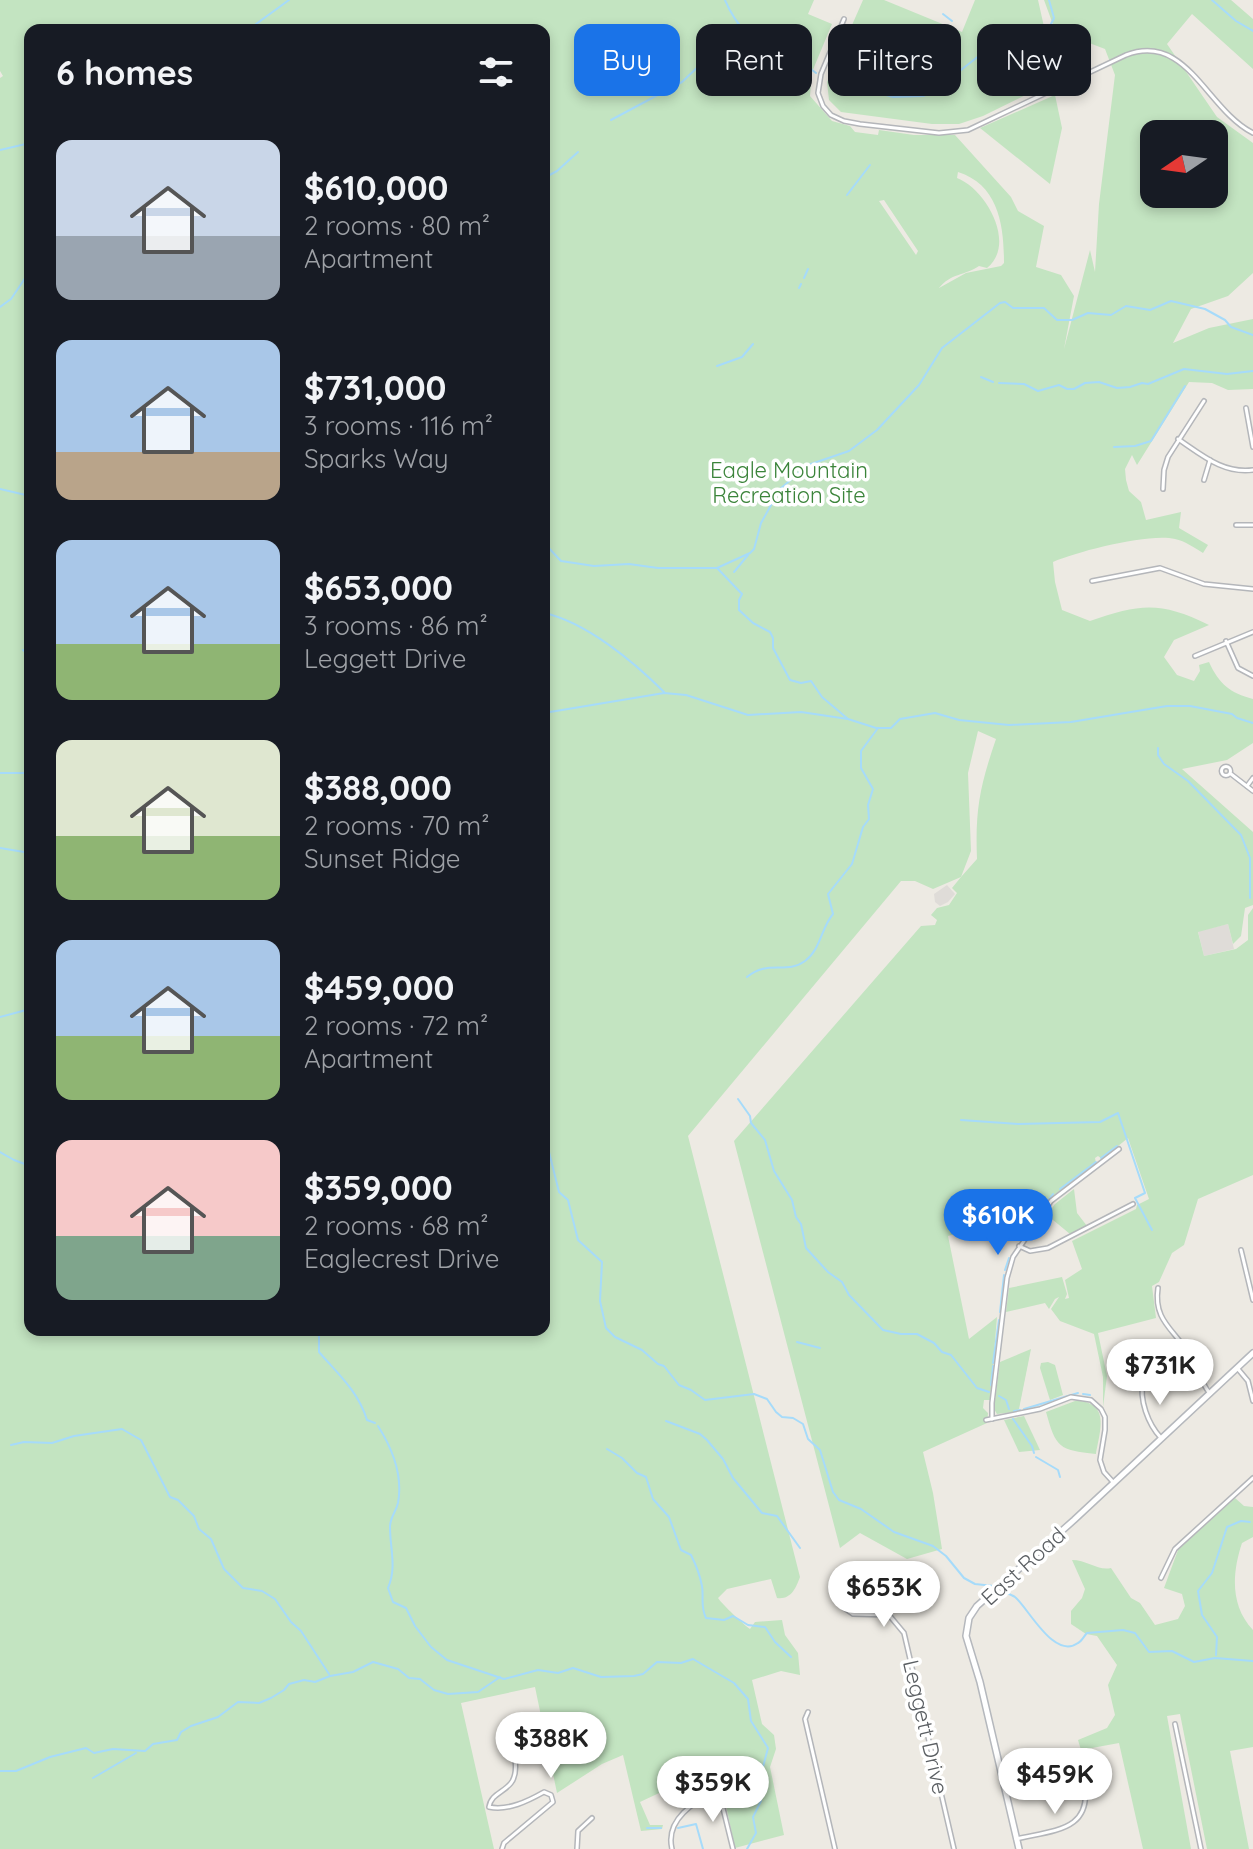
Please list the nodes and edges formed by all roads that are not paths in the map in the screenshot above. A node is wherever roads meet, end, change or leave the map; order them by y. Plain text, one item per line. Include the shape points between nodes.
1 (844, 19) dead end
2 (1253, 133) edge
3 (1204, 401) dead end
4 (1246, 408) dead end
5 (1178, 439) junction
6 (1253, 447) edge
7 (1210, 460) junction
8 (1253, 470) edge
9 (1204, 480) dead end
10 (1163, 489) dead end
11 (1236, 525) dead end
12 (1253, 525) edge
13 (1092, 581) dead end
14 (1253, 589) edge
15 (1253, 632) edge
16 (1226, 641) junction
17 (1195, 656) dead end
18 (1253, 676) edge
19 (1230, 773) dead end
20 (1253, 778) edge
21 (1247, 786) junction
22 (1253, 791) edge
23 (1119, 1149) dead end
24 (1133, 1204) dead end
25 (1019, 1246) junction
26 (1241, 1250) dead end
27 (1158, 1288) dead end
28 (1253, 1300) edge
29 (1253, 1353) edge
30 (1237, 1369) junction
31 (1143, 1380) dead end
32 (1210, 1394) junction
33 (1253, 1401) edge
34 (992, 1419) junction
35 (986, 1420) dead end
36 (1161, 1438) junction
37 (1253, 1478) edge
38 (1113, 1482) junction
39 (1161, 1578) dead end
40 (840, 1605) dead end
41 (808, 1712) dead end
42 (506, 1724) dead end
43 (1175, 1724) dead end
44 (1084, 1780) dead end
45 (592, 1818) dead end
46 (1016, 1839) junction
47 (502, 1849) edge
48 (577, 1849) edge
49 (672, 1849) edge
50 (733, 1849) edge
51 (835, 1849) edge
52 (954, 1849) edge
53 (1019, 1849) edge
54 (1201, 1849) edge

1 - 2 street via 818,90 825,110 848,122 963,132 1129,53 1150,50 1181,62 1223,111
3 - 5 street
4 - 6 street
5 - 7 street
5 - 10 street via 1164,470
7 - 8 street via 1242,472
7 - 9 street
11 - 12 street
13 - 14 street via 1160,568 1204,584
15 - 16 street
16 - 17 street
16 - 18 street via 1238,668
19 - 21 street
20 - 21 street
21 - 22 street
23 - 25 street via 1051,1201
24 - 25 street via 1048,1248 1030,1251
25 - 34 street via 1007,1278
26 - 28 street
27 - 32 street via 1164,1323 1185,1347
29 - 30 main road, East Road
30 - 32 main road, East Road
30 - 33 street via 1248,1381
31 - 36 street via 1150,1424
32 - 36 main road, East Road
34 - 35 street
34 - 38 street via 1071,1397 1091,1400 1105,1417 1100,1460
36 - 38 main road, East Road
37 - 39 street via 1175,1549
38 - 46 main road, East Road via 977,1606 966,1624
40 - 52 street, Leggett Drive via 853,1614 889,1615 904,1633
41 - 51 street via 805,1719
42 - 47 street via 514,1776 489,1807 524,1803 544,1792 553,1802
43 - 54 street
44 - 46 street via 1086,1805 1075,1822
45 - 48 street via 578,1831
46 - 53 main road, East Road
49 - 50 street via 671,1828 679,1818 719,1792

